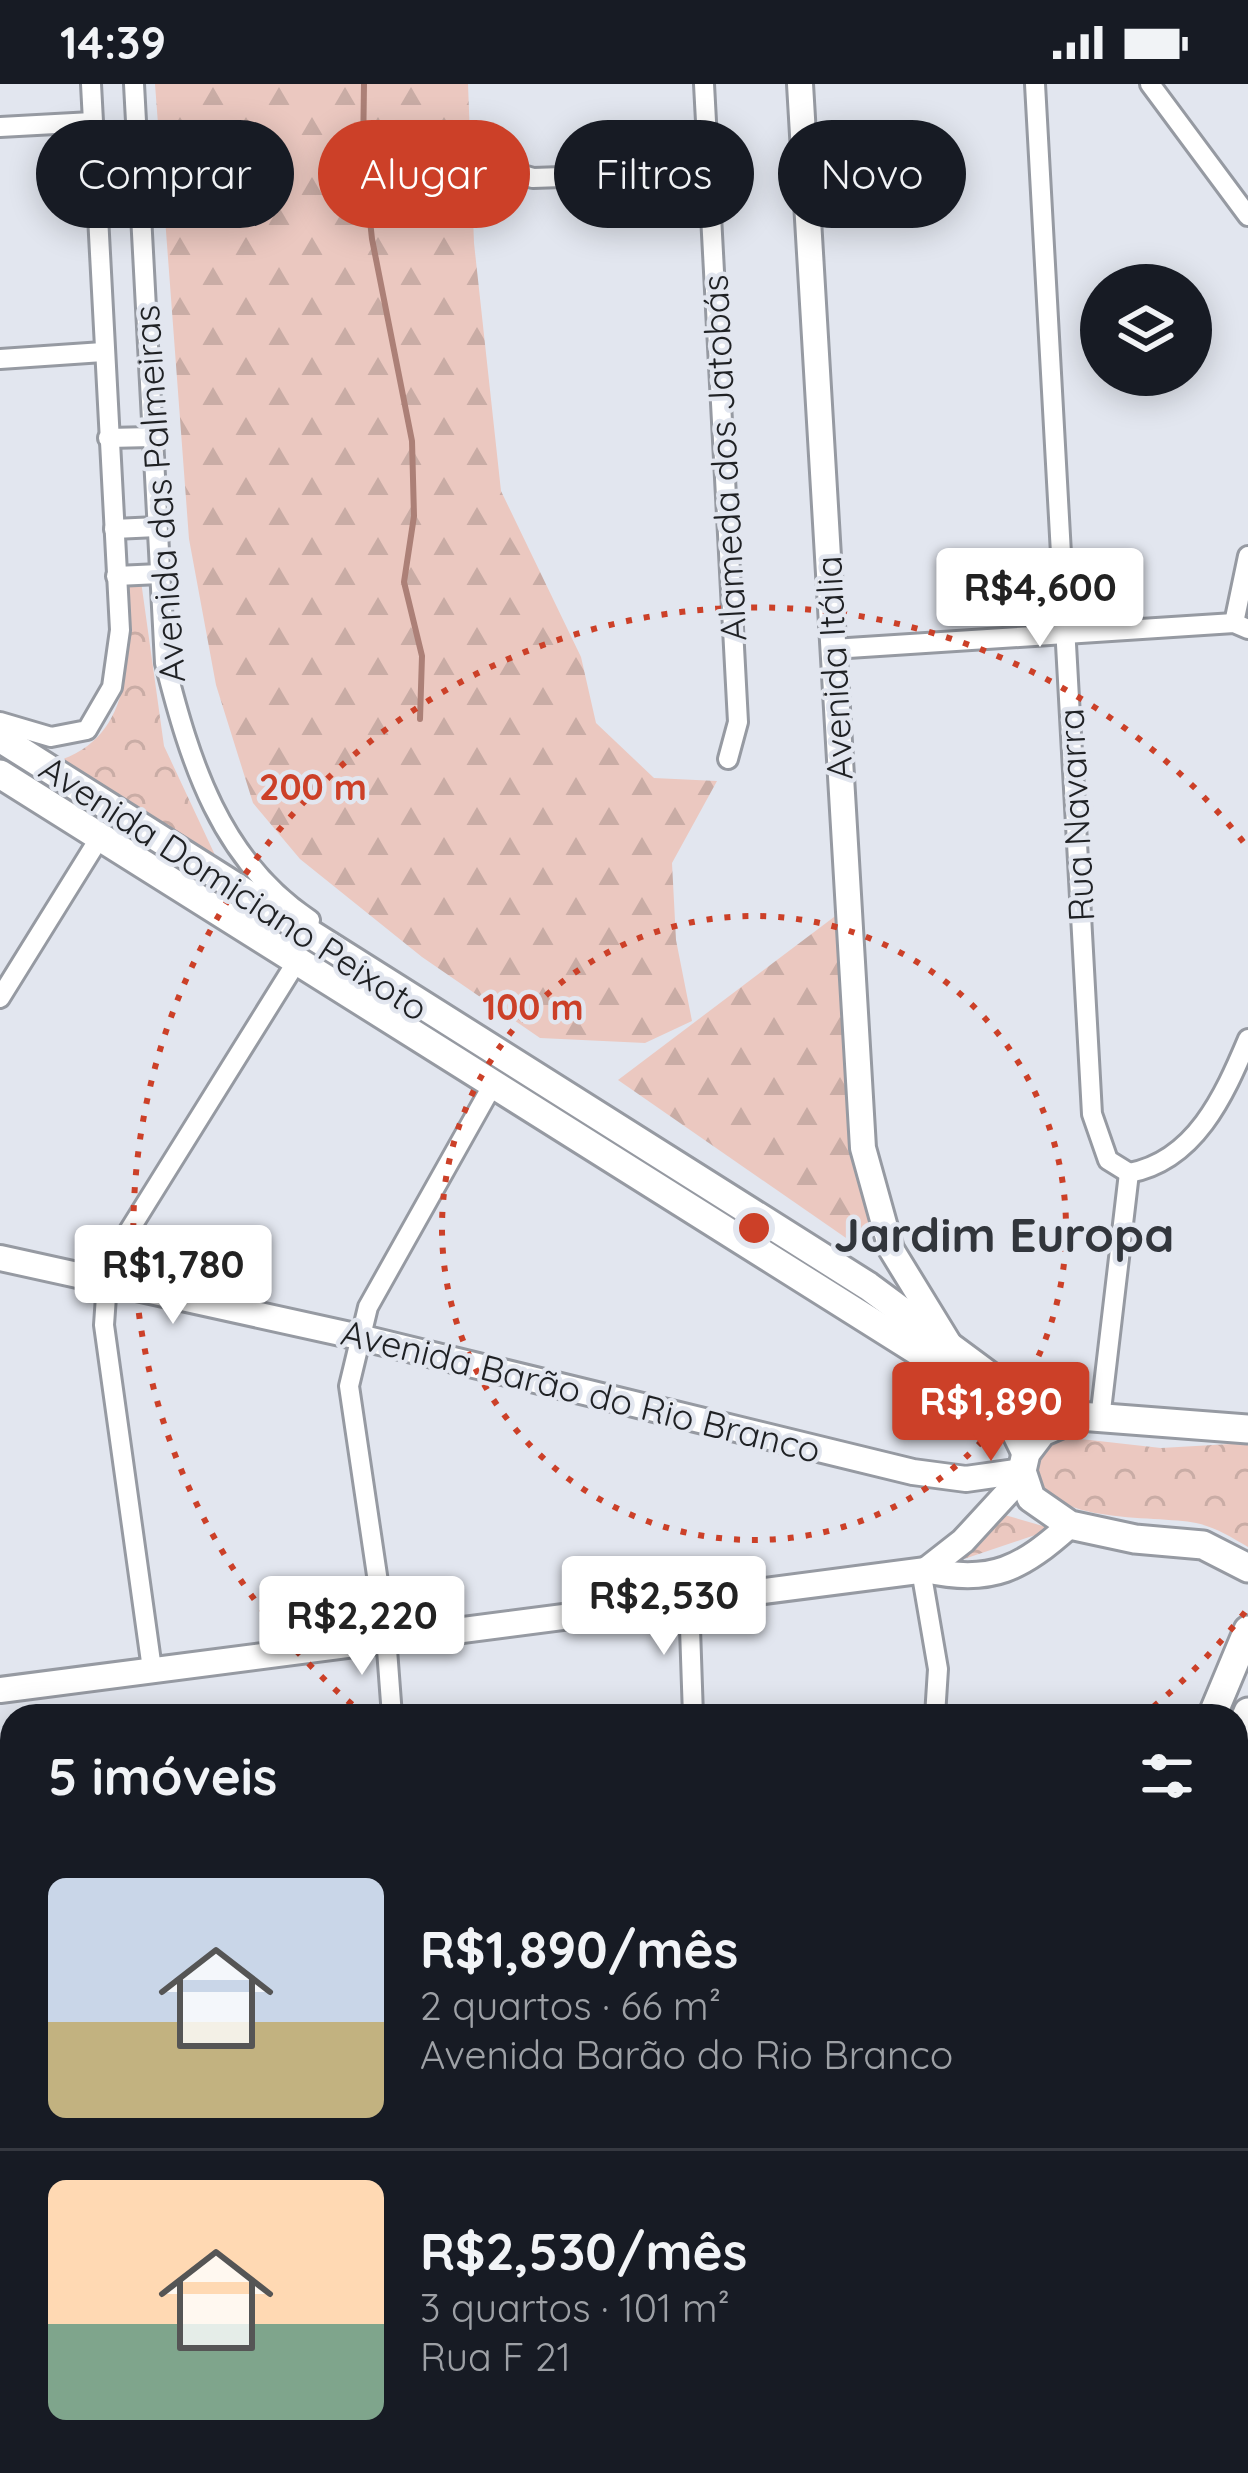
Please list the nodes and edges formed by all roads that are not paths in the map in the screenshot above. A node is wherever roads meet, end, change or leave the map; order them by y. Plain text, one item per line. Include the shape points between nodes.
1 (91, 84) edge
2 (134, 84) edge
3 (704, 84) edge
4 (800, 84) edge
5 (1035, 84) edge
6 (1150, 84) edge
7 (92, 120) edge
8 (706, 120) edge
9 (36, 125) edge
10 (0, 127) edge
11 (1248, 216) edge
12 (97, 228) edge
13 (712, 228) edge
14 (103, 352) junction
15 (0, 359) edge
16 (152, 437) junction
17 (108, 438) junction
18 (157, 527) junction
19 (113, 530) junction
20 (1248, 556) edge
21 (160, 574) junction
22 (116, 576) junction
23 (1241, 626) edge
24 (1066, 632) junction
25 (833, 649) junction
26 (0, 722) edge
27 (0, 739) edge
28 (728, 759) dead end
29 (0, 774) edge
30 (100, 837) junction
31 (297, 962) junction
32 (0, 998) edge
33 (431, 1014) junction
34 (1248, 1039) edge
35 (492, 1086) junction
36 (1129, 1173) junction
37 (891, 1249) junction
38 (0, 1258) edge
39 (107, 1282) junction
40 (868, 1286) junction
41 (359, 1336) junction
42 (948, 1342) junction
43 (1090, 1418) junction
44 (1241, 1421) edge
45 (1023, 1467) junction
46 (1070, 1525) junction
47 (1248, 1568) edge
48 (924, 1570) junction
49 (689, 1599) junction
50 (1248, 1630) edge
51 (386, 1636) junction
52 (152, 1669) junction
53 (0, 1690) edge
54 (391, 1704) edge
55 (693, 1704) edge
56 (935, 1704) edge
57 (1216, 1704) edge

1 - 7 street, Avenida das Palmeiras
2 - 16 street, Avenida das Palmeiras
3 - 8 street, Alameda dos Jatobás
4 - 25 street, Avenida Itália
5 - 24 street, Rua Navarra
6 - 11 street
9 - 10 street
12 - 14 street, Avenida das Palmeiras
13 - 28 street, Alameda dos Jatobás via 738,722
14 - 15 street
14 - 17 street, Avenida das Palmeiras
16 - 17 street
16 - 18 street, Avenida das Palmeiras
17 - 19 street, Avenida das Palmeiras
18 - 19 street
18 - 21 street, Avenida das Palmeiras
19 - 22 street, Avenida das Palmeiras
20 - 23 street
21 - 22 street
21 - 33 street, Avenida das Palmeiras via 165,663 186,746 223,833 300,913 411,987
22 - 26 street, Avenida das Palmeiras via 112,687 87,730 51,737
23 - 24 street
24 - 25 street
24 - 36 street, Rua Navarra via 1092,1114 1108,1160
25 - 37 street, Avenida Itália via 863,1148
27 - 33 main road, Avenida Domiciano Peixoto
29 - 30 main road, Avenida Domiciano Peixoto
30 - 31 main road, Avenida Domiciano Peixoto
30 - 32 street
31 - 35 main road, Avenida Domiciano Peixoto
31 - 39 street via 122,1242
33 - 40 main road, Avenida Domiciano Peixoto
34 - 36 street via 1191,1142 1157,1168
35 - 41 street via 368,1306
35 - 45 main road, Avenida Domiciano Peixoto via 1001,1404 1018,1428
36 - 43 street
37 - 40 street via 885,1272
37 - 42 street, Avenida Itália
38 - 39 street, Avenida Barão do Rio Branco
39 - 41 street, Avenida Barão do Rio Branco
39 - 52 street via 104,1325
40 - 42 main road, Avenida Domiciano Peixoto
41 - 45 street, Avenida Barão do Rio Branco via 913,1472 966,1479
41 - 51 street via 350,1386
42 - 43 main road, Avenida Domiciano Peixoto via 1012,1390
43 - 44 main road, Avenida Domiciano Peixoto
43 - 45 main road via 1042,1432
45 - 46 main road, Avenida Domiciano Peixoto via 1042,1509
45 - 48 street via 963,1540
46 - 47 main road via 1202,1546
46 - 48 street via 1010,1569 955,1576
48 - 49 street
48 - 56 street
49 - 51 street
49 - 55 street
50 - 57 main road
51 - 52 street
51 - 54 street
52 - 53 street

